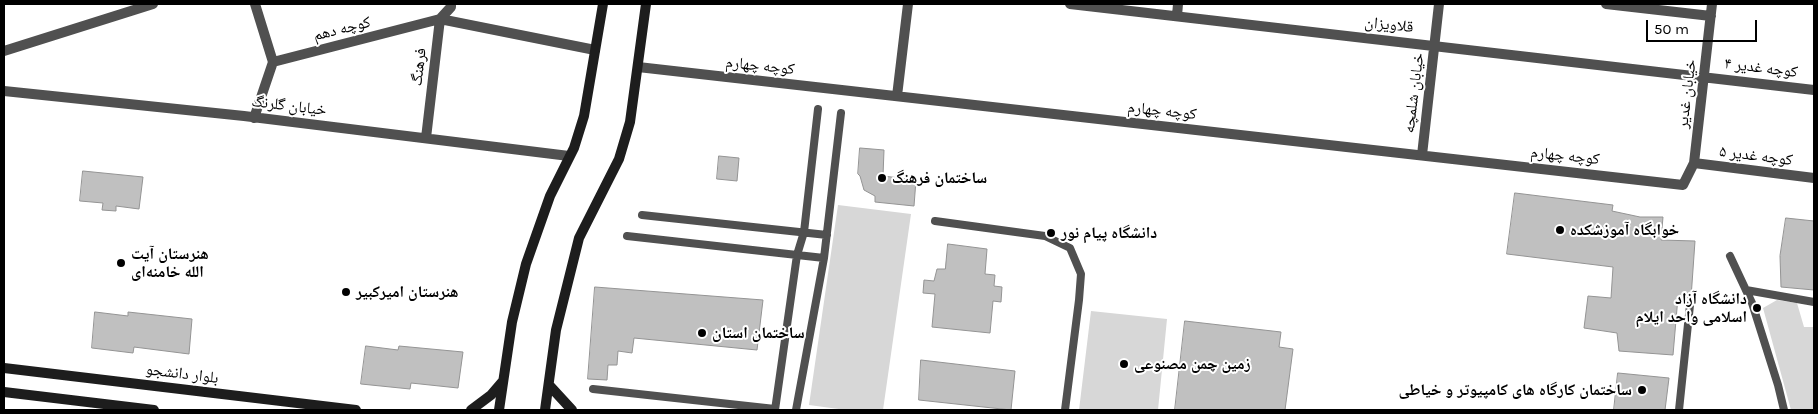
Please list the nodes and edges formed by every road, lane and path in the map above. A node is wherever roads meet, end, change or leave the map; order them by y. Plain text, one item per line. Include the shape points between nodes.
1 (153, 4) edge
2 (255, 4) edge
3 (451, 4) edge
4 (602, 4) edge
5 (646, 4) edge
6 (908, 4) edge
7 (1070, 4) edge
8 (1178, 4) edge
9 (1440, 4) edge
10 (1606, 4) edge
11 (1712, 4) edge
12 (1177, 16) junction
13 (1711, 16) junction
14 (440, 19) junction
15 (1435, 45) junction
16 (595, 50) junction
17 (4, 51) edge
18 (273, 62) junction
19 (638, 67) junction
20 (1704, 76) junction
21 (1814, 90) edge
22 (4, 91) edge
23 (897, 96) junction
24 (818, 109) dead end
25 (841, 113) dead end
26 (254, 118) junction
27 (426, 138) junction
28 (1422, 155) junction
29 (569, 156) junction
30 (1694, 163) junction
31 (1814, 178) edge
32 (1683, 185) joint
33 (642, 215) dead end
34 (935, 221) dead end
35 (804, 232) junction
36 (826, 235) junction
37 (627, 236) dead end
38 (798, 255) junction
39 (1730, 256) dead end
40 (824, 258) junction
41 (1746, 290) junction
42 (1814, 302) edge
43 (1690, 305) dead end
44 (4, 368) edge
45 (504, 380) junction
46 (549, 385) junction
47 (593, 389) dead end
48 (4, 392) edge
49 (775, 409) edge
50 (154, 410) edge
51 (356, 410) edge
52 (470, 410) edge
53 (499, 410) edge
54 (546, 410) edge
55 (572, 410) edge
56 (796, 410) edge
57 (1065, 410) edge
58 (1679, 410) edge
59 (1784, 410) edge

1 - 17 street
2 - 18 street
3 - 14 street, فرهنگ via 452,7
4 - 16 main road
5 - 19 main road
6 - 23 street
7 - 12 street, قلاویزان
8 - 12 street
9 - 15 street, خیابان شلمچه
10 - 13 street
11 - 13 street, خیابان غدیر
12 - 15 street, قلاویزان
13 - 20 street, خیابان غدیر
14 - 16 street, کوچه دهم
14 - 18 street, کوچه دهم
14 - 27 street, فرهنگ
15 - 20 street, قلاویزان
15 - 28 street, خیابان شلمچه
16 - 29 main road via 584,116
18 - 26 street
19 - 23 street, کوچه چهارم
19 - 46 main road via 630,122 619,159 579,238 556,330
20 - 21 street, کوچه غدیر ۴
20 - 30 street, خیابان غدیر
22 - 26 street, خیابان گلرنگ
23 - 28 street, کوچه چهارم
24 - 35 lane
25 - 36 lane
26 - 27 street, خیابان گلرنگ
27 - 29 street, خیابان گلرنگ
28 - 32 street, کوچه چهارم
29 - 45 main road via 550,196 526,264 512,322
30 - 31 street, کوچه غدیر ۵
30 - 32 street, خیابان غدیر
33 - 35 lane
34 - 57 lane via 1045,236 1070,248 1081,274
35 - 36 lane
35 - 38 lane
36 - 40 lane
37 - 38 lane
38 - 40 lane
38 - 49 lane
39 - 41 lane
40 - 56 lane
41 - 42 lane
41 - 59 lane
43 - 58 lane
44 - 51 main road, بلوار دانشجو
45 - 52 main road via 490,396
45 - 53 main road
46 - 54 main road
46 - 55 main road
47 - 49 lane
48 - 50 main road

